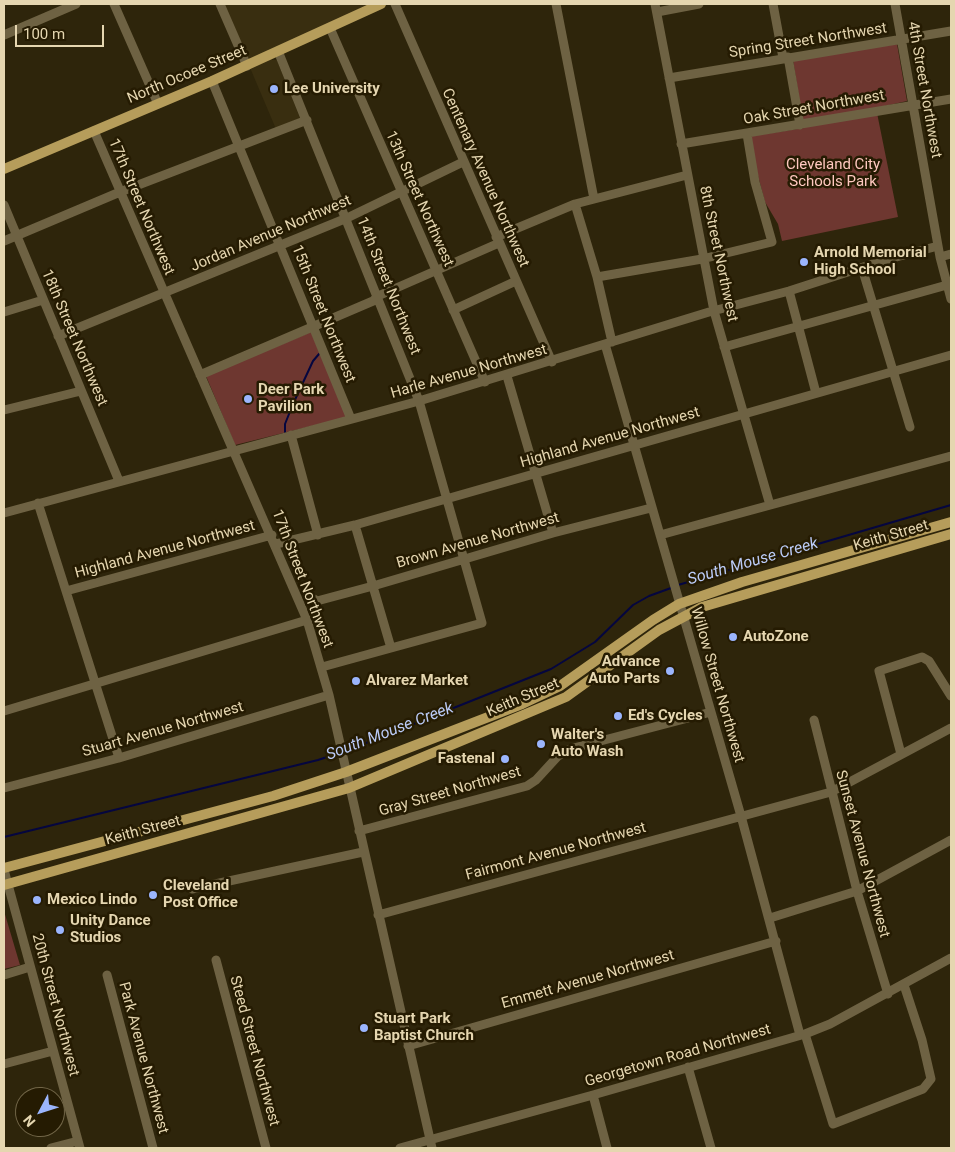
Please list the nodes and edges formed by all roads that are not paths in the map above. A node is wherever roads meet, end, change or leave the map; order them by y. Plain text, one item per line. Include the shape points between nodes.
1 (76, 4) edge
2 (114, 4) edge
3 (220, 4) edge
4 (381, 4) edge
5 (395, 4) edge
6 (556, 4) edge
7 (699, 4) edge
8 (773, 4) edge
9 (895, 4) edge
10 (656, 8) edge
11 (330, 28) junction
12 (951, 31) edge
13 (4, 35) edge
14 (901, 40) junction
15 (278, 52) junction
16 (786, 58) junction
17 (247, 66) junction
18 (669, 78) junction
19 (212, 81) junction
20 (951, 99) edge
21 (158, 104) junction
22 (913, 105) junction
23 (307, 120) junction
24 (800, 125) junction
25 (94, 132) junction
26 (747, 134) junction
27 (682, 144) junction
28 (239, 146) junction
29 (462, 162) junction
30 (4, 169) edge
31 (688, 175) junction
32 (120, 192) junction
33 (401, 193) junction
34 (594, 199) junction
35 (575, 204) junction
36 (4, 205) edge
37 (347, 218) junction
38 (17, 236) junction
39 (498, 240) junction
40 (4, 241) edge
41 (280, 246) junction
42 (938, 246) junction
43 (951, 254) edge
44 (940, 257) junction
45 (702, 259) junction
46 (862, 268) junction
47 (436, 271) junction
48 (597, 277) junction
49 (516, 281) junction
50 (947, 285) junction
51 (789, 291) junction
52 (164, 294) junction
53 (378, 296) junction
54 (951, 299) edge
55 (43, 300) junction
56 (875, 306) junction
57 (453, 310) junction
58 (714, 311) junction
59 (4, 312) edge
60 (313, 326) junction
61 (798, 327) junction
62 (58, 336) junction
63 (609, 343) junction
64 (724, 347) junction
65 (951, 356) edge
66 (552, 362) junction
67 (892, 372) junction
68 (200, 374) junction
69 (507, 376) junction
70 (485, 382) junction
71 (81, 391) junction
72 (816, 394) junction
73 (419, 401) junction
74 (4, 410) edge
75 (743, 414) junction
76 (351, 419) junction
77 (910, 427) dead end
78 (291, 435) junction
79 (634, 446) junction
80 (234, 450) junction
81 (951, 456) edge
82 (535, 474) junction
83 (119, 481) junction
84 (447, 498) junction
85 (38, 503) junction
86 (770, 505) junction
87 (651, 508) junction
88 (4, 512) edge
89 (951, 522) edge
90 (355, 525) junction
91 (553, 533) junction
92 (951, 534) edge
93 (272, 535) junction
94 (318, 535) junction
95 (660, 535) junction
96 (883, 540) junction
97 (276, 544) junction
98 (887, 552) junction
99 (464, 558) junction
100 (373, 586) junction
101 (66, 591) junction
102 (314, 599) dead end
103 (679, 604) junction
104 (683, 617) junction
105 (307, 620) junction
106 (391, 648) junction
107 (322, 668) junction
108 (95, 682) junction
109 (329, 695) junction
110 (951, 696) edge
111 (522, 704) junction
112 (4, 711) edge
113 (711, 712) junction
114 (526, 716) junction
115 (814, 720) dead end
116 (951, 728) edge
117 (901, 754) junction
118 (119, 758) junction
119 (344, 767) junction
120 (4, 788) edge
121 (349, 788) junction
122 (831, 792) junction
123 (270, 797) junction
124 (293, 804) junction
125 (741, 816) junction
126 (178, 820) junction
127 (359, 831) junction
128 (183, 836) junction
129 (951, 840) edge
130 (76, 848) junction
131 (363, 852) junction
132 (106, 857) junction
133 (4, 869) edge
134 (6, 884) edge
135 (192, 889) dead end
136 (857, 891) junction
137 (378, 915) junction
138 (770, 918) junction
139 (776, 941) junction
140 (951, 958) edge
141 (216, 960) dead end
142 (30, 967) junction
143 (4, 975) edge
144 (107, 975) dead end
145 (904, 985) junction
146 (888, 994) junction
147 (802, 1034) junction
148 (408, 1046) junction
149 (53, 1051) junction
150 (4, 1064) edge
151 (688, 1067) junction
152 (593, 1096) junction
153 (431, 1144) edge
154 (79, 1145) edge
155 (51, 1148) edge
156 (153, 1148) edge
157 (266, 1148) edge
158 (400, 1148) edge
159 (607, 1148) edge
160 (712, 1148) edge

1 - 13 street
2 - 21 street
3 - 17 street
4 - 11 main road, North Ocoee Street
5 - 29 street, Centenary Avenue Northwest
6 - 34 street
7 - 10 street
8 - 16 street
9 - 14 street, 4th Street Northwest
10 - 18 street, 8th Street Northwest
11 - 15 main road, North Ocoee Street
11 - 33 street, 13th Street Northwest
12 - 14 street, Spring Street Northwest
14 - 16 street, Spring Street Northwest
14 - 22 street, 4th Street Northwest
15 - 17 main road, North Ocoee Street
15 - 23 street, 14th Street Northwest
16 - 18 street, Spring Street Northwest
16 - 24 street
17 - 19 main road, North Ocoee Street
18 - 27 street, 8th Street Northwest
19 - 21 main road, North Ocoee Street
19 - 28 street, 15th Street Northwest
20 - 22 street, Oak Street Northwest
21 - 25 main road, North Ocoee Street
22 - 24 street, Oak Street Northwest
22 - 42 street, 4th Street Northwest
23 - 28 street
23 - 37 street, 14th Street Northwest
24 - 26 street, Oak Street Northwest
25 - 30 main road, North Ocoee Street
25 - 32 street, 17th Street Northwest
26 - 27 street, Oak Street Northwest
26 - 45 street via 772,242
27 - 31 street, 8th Street Northwest
28 - 32 street
28 - 41 street, 15th Street Northwest
29 - 33 street, Jordan Avenue Northwest
29 - 39 street, Centenary Avenue Northwest
31 - 34 street
31 - 45 street, 8th Street Northwest
32 - 38 street
32 - 52 street, 17th Street Northwest
33 - 37 street, Jordan Avenue Northwest
33 - 47 street, 13th Street Northwest
34 - 35 street
35 - 39 street
35 - 48 street, Willow Street Northwest
36 - 38 street, 18th Street Northwest
37 - 41 street, Jordan Avenue Northwest
37 - 53 street, 14th Street Northwest
38 - 40 street
38 - 55 street, 18th Street Northwest
39 - 47 street
39 - 49 street, Centenary Avenue Northwest
41 - 52 street, Jordan Avenue Northwest
41 - 60 street, 15th Street Northwest
42 - 44 street, 4th Street Northwest
42 - 46 street, Harle Avenue Northwest
43 - 44 street
44 - 50 street, 4th Street Northwest
45 - 48 street
45 - 58 street, 8th Street Northwest
46 - 51 street, Harle Avenue Northwest
46 - 56 street
47 - 53 street
47 - 57 street, 13th Street Northwest
48 - 63 street, Willow Street Northwest
49 - 57 street
49 - 66 street, Centenary Avenue Northwest
50 - 54 street, 4th Street Northwest
50 - 56 street
51 - 58 street, Harle Avenue Northwest
51 - 61 street
52 - 62 street, Jordan Avenue Northwest
52 - 68 street, 17th Street Northwest
53 - 60 street
53 - 73 street, 14th Street Northwest
55 - 59 street
55 - 62 street, 18th Street Northwest
56 - 61 street
56 - 67 street
57 - 70 street, 13th Street Northwest
58 - 63 street, Harle Avenue Northwest
58 - 64 street, 8th Street Northwest
60 - 68 street
60 - 76 street, 15th Street Northwest
61 - 64 street
61 - 72 street
62 - 71 street, 18th Street Northwest
63 - 66 street, Harle Avenue Northwest
63 - 79 street, Willow Street Northwest
64 - 75 street, 8th Street Northwest
65 - 67 street, Highland Avenue Northwest
66 - 69 street, Harle Avenue Northwest
67 - 72 street, Highland Avenue Northwest
67 - 77 street
68 - 80 street, 17th Street Northwest
69 - 70 street, Harle Avenue Northwest
69 - 82 street
70 - 73 street, Harle Avenue Northwest
71 - 74 street
71 - 83 street, 18th Street Northwest
72 - 75 street, Highland Avenue Northwest
73 - 76 street, Harle Avenue Northwest
73 - 84 street, 14th Street Northwest
75 - 79 street, Highland Avenue Northwest
75 - 86 street, 8th Street Northwest
76 - 78 street, Harle Avenue Northwest
78 - 80 street, Harle Avenue Northwest
78 - 94 street
79 - 82 street, Highland Avenue Northwest
79 - 87 street, Willow Street Northwest
80 - 83 street, Harle Avenue Northwest
80 - 93 street, 17th Street Northwest
81 - 86 street
82 - 84 street, Highland Avenue Northwest
82 - 91 street
83 - 85 street, Harle Avenue Northwest
84 - 90 street, Highland Avenue Northwest
84 - 99 street, 14th Street Northwest
85 - 88 street, Harle Avenue Northwest
85 - 101 street
86 - 95 street
87 - 91 street, Brown Avenue Northwest
87 - 95 street, Willow Street Northwest
89 - 96 main road, Keith Street
90 - 94 street, Highland Avenue Northwest
90 - 100 street
91 - 99 street, Brown Avenue Northwest
92 - 98 main road, Keith Street
93 - 97 street, 17th Street Northwest
93 - 101 street, Highland Avenue Northwest
94 - 97 street, Highland Avenue Northwest
95 - 103 street, Willow Street Northwest
96 - 98 main road
96 - 103 main road, Keith Street
97 - 105 street, 17th Street Northwest
98 - 104 main road, Keith Street via 702,607
99 - 100 street, Brown Avenue Northwest
99 - 106 street, 14th Street Northwest via 482,623
100 - 102 street, Brown Avenue Northwest via 318,601
100 - 106 street
101 - 108 street
103 - 104 street, Willow Street Northwest
103 - 111 main road, Keith Street via 560,686
104 - 113 street, Willow Street Northwest
104 - 114 main road, Keith Street via 659,630 566,697
105 - 107 street, 17th Street Northwest
105 - 108 street
106 - 107 street
107 - 109 street, 17th Street Northwest
108 - 112 street
108 - 118 street
109 - 118 street, Stuart Avenue Northwest
109 - 119 street, 17th Street Northwest
110 - 117 street via 929,661 922,657 879,671
111 - 114 street
111 - 119 main road, Keith Street
113 - 125 street, Willow Street Northwest
113 - 127 street, Gray Street Northwest via 570,749 558,756 527,786
114 - 121 main road, Keith Street
115 - 122 street, Sunset Avenue Northwest
116 - 117 street, Fairmont Avenue Northwest
117 - 122 street, Fairmont Avenue Northwest
118 - 120 street, Stuart Avenue Northwest
119 - 121 street, 17th Street Northwest
119 - 123 main road, Keith Street
121 - 124 main road, Keith Street
121 - 127 street, 17th Street Northwest
122 - 125 street, Fairmont Avenue Northwest
122 - 136 street, Sunset Avenue Northwest
123 - 124 main road
123 - 126 main road, Keith Street
124 - 128 main road, Keith Street
125 - 137 street, Fairmont Avenue Northwest
125 - 138 street, Willow Street Northwest
126 - 128 street
126 - 130 main road, Keith Street
127 - 131 street, 17th Street Northwest
128 - 132 main road, Keith Street
129 - 136 street
130 - 132 main road via 96,849
130 - 133 main road, Keith Street
131 - 135 street
131 - 137 street, 17th Street Northwest
132 - 134 main road, Keith Street
133 - 134 street, 20th Street Northwest
134 - 142 street, 20th Street Northwest
136 - 138 street
136 - 146 street, Sunset Avenue Northwest
137 - 148 street, 17th Street Northwest
138 - 139 street, Willow Street Northwest
139 - 147 street, Willow Street Northwest
139 - 148 street, Emmett Avenue Northwest
140 - 145 street, Georgetown Road Northwest
141 - 157 street, Steed Street Northwest
142 - 143 street
142 - 149 street, 20th Street Northwest
144 - 156 street, Park Avenue Northwest
145 - 146 street, Georgetown Road Northwest
145 - 147 street, Willow Street Northwest via 931,1080 923,1089 833,1124
146 - 147 street, Georgetown Road Northwest via 830,1024
147 - 151 street, Georgetown Road Northwest
148 - 153 street, 17th Street Northwest
149 - 150 street
149 - 154 street, 20th Street Northwest
151 - 152 street, Georgetown Road Northwest
151 - 160 street
152 - 153 street, Georgetown Road Northwest
152 - 159 street
153 - 158 street, Georgetown Road Northwest
154 - 155 street

